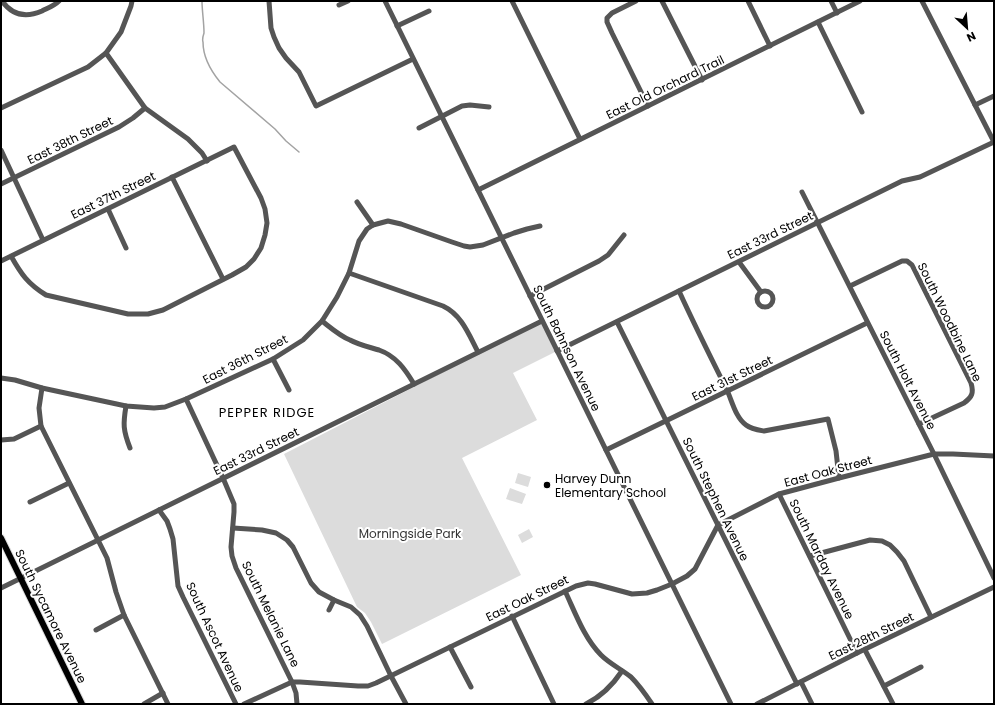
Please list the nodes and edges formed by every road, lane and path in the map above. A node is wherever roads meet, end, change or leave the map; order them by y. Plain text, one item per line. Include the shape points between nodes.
1 (2, 1) edge
2 (59, 1) edge
3 (132, 1) edge
4 (269, 1) edge
5 (348, 1) edge
6 (385, 1) edge
7 (512, 1) edge
8 (636, 1) edge
9 (662, 1) edge
10 (748, 1) edge
11 (831, 1) edge
12 (860, 1) edge
13 (922, 1) edge
14 (339, 6) dead end
15 (429, 11) dead end
16 (837, 12) junction
17 (818, 22) junction
18 (397, 26) junction
19 (770, 46) junction
20 (106, 53) junction
21 (413, 59) junction
22 (702, 80) junction
23 (994, 96) edge
24 (975, 105) junction
25 (648, 106) junction
26 (489, 107) dead end
27 (1, 108) edge
28 (145, 108) junction
29 (862, 112) dead end
30 (441, 116) junction
31 (419, 128) dead end
32 (580, 140) junction
33 (994, 142) edge
34 (1, 150) edge
35 (207, 161) junction
36 (172, 177) junction
37 (14, 178) junction
38 (1, 184) edge
39 (478, 190) junction
40 (802, 192) dead end
41 (357, 202) dead end
42 (108, 209) junction
43 (817, 223) junction
44 (373, 225) junction
45 (540, 226) dead end
46 (624, 235) dead end
47 (501, 237) junction
48 (43, 240) junction
49 (126, 248) dead end
50 (11, 256) junction
51 (1, 261) edge
52 (739, 262) junction
53 (349, 273) junction
54 (223, 279) junction
55 (850, 286) junction
56 (679, 292) junction
57 (761, 292) dead end
58 (530, 296) junction
59 (542, 320) junction
60 (322, 321) junction
61 (617, 322) junction
62 (867, 323) junction
63 (557, 351) junction
64 (478, 352) junction
65 (273, 359) junction
66 (1, 378) edge
67 (414, 384) junction
68 (42, 388) junction
69 (289, 390) dead end
70 (728, 391) junction
71 (186, 399) junction
72 (126, 406) junction
73 (667, 421) junction
74 (918, 424) junction
75 (41, 426) junction
76 (1, 440) edge
77 (130, 448) dead end
78 (606, 450) junction
79 (934, 454) junction
80 (994, 456) edge
81 (223, 478) junction
82 (839, 478) junction
83 (69, 483) junction
84 (779, 494) junction
85 (30, 502) dead end
86 (159, 510) junction
87 (718, 525) junction
88 (233, 528) junction
89 (1, 538) edge
90 (98, 540) junction
91 (810, 556) junction
92 (21, 578) junction
93 (994, 578) edge
94 (672, 584) junction
95 (994, 587) edge
96 (1, 588) edge
97 (565, 591) junction
98 (334, 600) junction
99 (329, 610) dead end
100 (124, 615) junction
101 (512, 616) junction
102 (931, 617) junction
103 (96, 630) dead end
104 (450, 647) junction
105 (865, 650) junction
106 (857, 654) junction
107 (921, 667) dead end
108 (622, 671) junction
109 (391, 676) junction
110 (292, 682) junction
111 (799, 683) junction
112 (884, 686) junction
113 (471, 687) dead end
114 (163, 693) junction
115 (82, 704) edge
116 (144, 704) edge
117 (168, 704) edge
118 (236, 704) edge
119 (244, 704) edge
120 (297, 704) edge
121 (406, 704) edge
122 (554, 704) edge
123 (586, 704) edge
124 (652, 704) edge
125 (731, 704) edge
126 (757, 704) edge
127 (812, 704) edge
128 (893, 704) edge

1 - 2 street via 17,14 31,16
3 - 20 street via 121,32
4 - 21 street via 274,37 279,48 298,72 316,106
5 - 14 street
6 - 18 street, South Bahnson Avenue
7 - 32 street
8 - 25 street via 612,13 607,22
9 - 22 street
10 - 19 street
11 - 16 street
12 - 16 street, East Old Orchard Trail
13 - 24 street
15 - 18 street
16 - 17 street, East Old Orchard Trail
17 - 19 street, East Old Orchard Trail
17 - 29 street
18 - 21 street, South Bahnson Avenue
19 - 22 street, East Old Orchard Trail
20 - 27 street via 88,67
20 - 28 street
21 - 30 street, South Bahnson Avenue
22 - 25 street, East Old Orchard Trail
23 - 24 street
24 - 33 street
25 - 32 street, East Old Orchard Trail
26 - 30 street via 470,105
28 - 35 street via 188,139
28 - 37 street, East 38th Street via 119,127
30 - 31 street
30 - 39 street, South Bahnson Avenue
32 - 39 street, East Old Orchard Trail
33 - 43 street, East 33rd Street via 920,177 902,181
34 - 37 street
35 - 36 street, East 37th Street
35 - 54 street, East 37th Street via 234,147 261,198 267,223 266,235 254,259 246,267
36 - 42 street, East 37th Street
36 - 54 street
37 - 38 street, East 38th Street
37 - 48 street
39 - 47 street, South Bahnson Avenue
40 - 43 street, South Holt Avenue
41 - 44 street
42 - 48 street, East 37th Street
42 - 49 street
43 - 52 street, East 33rd Street
43 - 55 street, South Holt Avenue
44 - 47 street via 388,221 464,246 478,247
44 - 53 street, East 36th Street via 359,241
45 - 47 street
46 - 58 street via 608,255 599,261
47 - 58 street, South Bahnson Avenue
48 - 50 street, East 37th Street
50 - 51 street, East 37th Street
50 - 54 street via 27,281 46,295 128,314 148,314 163,310
52 - 56 street, East 33rd Street
52 - 57 street
53 - 60 street, East 36th Street
53 - 64 street via 449,308 460,320
55 - 62 street, South Holt Avenue
55 - 74 street, South Woodbine Lane via 902,261 912,265 971,383 973,390 964,403
56 - 61 street, East 33rd Street
56 - 70 street
58 - 59 street, South Bahnson Avenue
59 - 63 street, South Bahnson Avenue
59 - 64 street, East 33rd Street
60 - 65 street, East 36th Street via 303,340
60 - 67 street via 344,338 391,356 404,368
61 - 63 street, East 33rd Street
61 - 73 street, South Stephen Avenue
62 - 70 street, East 31st Street
62 - 74 street, South Holt Avenue
63 - 78 street, South Bahnson Avenue
64 - 67 street, East 33rd Street
65 - 69 street
65 - 71 street, East 36th Street
66 - 68 street, East 36th Street
67 - 81 street, East 33rd Street
68 - 72 street, East 36th Street
68 - 75 street via 39,408
70 - 73 street, East 31st Street
70 - 82 street via 741,420 754,430 764,431 828,419
71 - 72 street, East 36th Street via 165,407
71 - 81 street, South Melanie Lane
72 - 77 street via 123,427
73 - 78 street, East 31st Street
73 - 87 street, South Stephen Avenue
74 - 79 street, South Holt Avenue
75 - 76 street via 14,439
75 - 83 street
78 - 94 street, South Bahnson Avenue
79 - 80 street, East Oak Street
79 - 82 street, East Oak Street
79 - 93 street, South Holt Avenue
81 - 86 street, East 33rd Street
81 - 88 street, South Melanie Lane via 234,504
82 - 84 street, East Oak Street
83 - 85 street
83 - 90 street
84 - 87 street, East Oak Street
84 - 91 street, South Marday Avenue
86 - 90 street, East 33rd Street
86 - 118 street, South Ascot Avenue via 167,521 173,540 178,586
87 - 94 street, East Oak Street via 695,569
87 - 111 street, South Stephen Avenue
88 - 98 street via 276,533 287,540 311,583 319,592
88 - 110 street, South Melanie Lane via 231,547 236,568
89 - 92 main road, South Sycamore Avenue
90 - 92 street, East 33rd Street
90 - 100 street
91 - 102 street via 870,540 882,541 904,561
91 - 106 street, South Marday Avenue
92 - 96 street, East 33rd Street
92 - 115 main road, South Sycamore Avenue
94 - 97 street, East Oak Street via 639,594 588,583
94 - 125 street, South Bahnson Avenue
95 - 102 street, East 28th Street
97 - 101 street, East Oak Street
97 - 108 street via 593,646
98 - 99 street
98 - 109 street via 351,607 360,615
100 - 103 street
100 - 114 street
101 - 104 street, East Oak Street
101 - 122 street
102 - 105 street, East 28th Street
104 - 109 street, East Oak Street
104 - 113 street
105 - 106 street, East 28th Street
105 - 112 street
106 - 111 street, East 28th Street
107 - 112 street
108 - 123 street via 614,682
108 - 124 street via 632,678
109 - 110 street, East Oak Street via 368,686
109 - 121 street
110 - 119 street, East Oak Street
110 - 120 street, South Melanie Lane
111 - 126 street, East 28th Street
111 - 127 street, South Stephen Avenue
112 - 128 street
114 - 116 street
114 - 117 street

